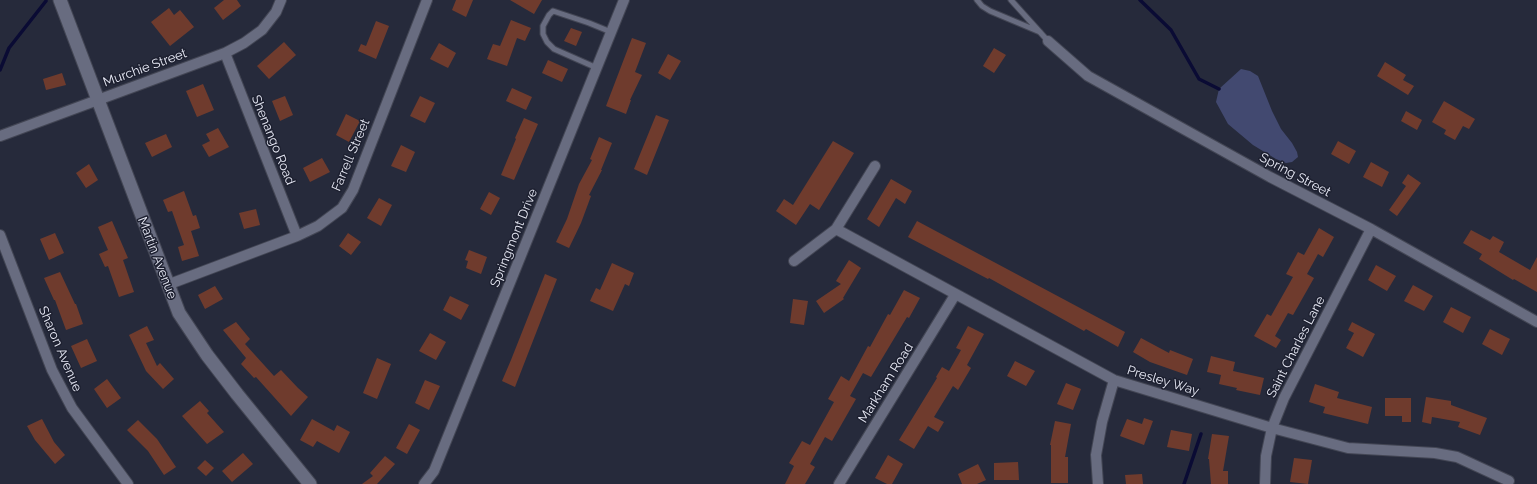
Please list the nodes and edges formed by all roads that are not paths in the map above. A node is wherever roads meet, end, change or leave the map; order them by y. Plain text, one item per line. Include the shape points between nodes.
1 (60, 0) edge
2 (282, 0) edge
3 (427, 0) edge
4 (624, 0) edge
5 (977, 0) edge
6 (1011, 0) edge
7 (611, 32) junction
8 (1040, 32) junction
9 (1048, 42) joint
10 (225, 53) junction
11 (597, 68) junction
12 (98, 99) junction
13 (0, 136) edge
14 (875, 166) dead end
15 (1371, 229) junction
16 (836, 230) junction
17 (0, 235) edge
18 (297, 236) junction
19 (794, 261) dead end
20 (167, 285) junction
21 (955, 295) junction
22 (1537, 322) edge
23 (1114, 380) junction
24 (1272, 428) junction
25 (1509, 481) dead end
26 (128, 484) edge
27 (310, 484) edge
28 (424, 484) edge
29 (839, 484) edge
30 (1098, 484) edge
31 (1265, 484) edge

1 - 12 street, Martin Avenue
2 - 10 street, Murchie Street via 262,30
3 - 18 street, Farrell Street via 353,190 342,208 318,226
4 - 7 street, Springmont Drive
5 - 8 lane via 990,11
6 - 8 lane
7 - 11 street, Springmont Drive
7 - 11 lane via 553,10 543,26 546,42 554,49
8 - 9 lane
9 - 15 street, Spring Street via 1088,76 1270,177
10 - 12 street, Murchie Street
10 - 18 street, Shenango Road
11 - 28 street, Springmont Drive via 434,470
12 - 13 street, Murchie Street
12 - 20 street, Martin Avenue
14 - 16 street
15 - 22 street, Spring Street
15 - 24 street, Saint Charles Lane via 1284,398
16 - 19 street
16 - 21 street, Presley Way
17 - 26 street, Sharon Avenue via 52,370 72,408
18 - 20 street, Farrell Street
20 - 27 street, Martin Avenue via 179,313 207,355
21 - 23 street, Presley Way
21 - 29 street, Markham Road
23 - 24 street, Presley Way
23 - 30 street via 1096,455
24 - 25 street, Presley Way via 1348,448 1435,453 1457,457
24 - 31 street, Saint Charles Lane via 1266,456

